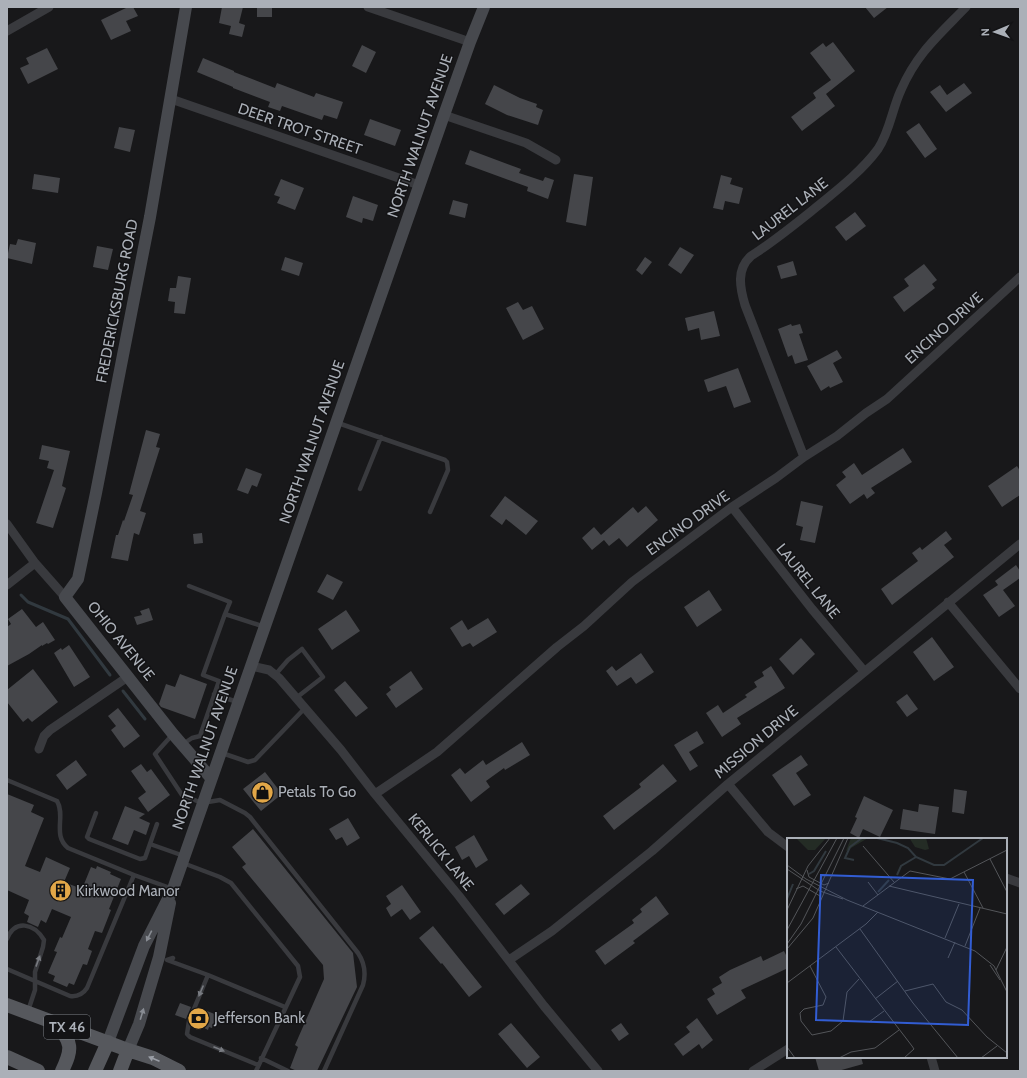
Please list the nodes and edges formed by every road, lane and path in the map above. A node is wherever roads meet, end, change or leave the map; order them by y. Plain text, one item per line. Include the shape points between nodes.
1 (49, 7) edge
2 (186, 7) edge
3 (368, 7) edge
4 (484, 7) edge
5 (966, 7) edge
6 (7, 32) edge
7 (470, 42) junction
8 (171, 99) junction
9 (444, 115) junction
10 (556, 160) dead end
11 (420, 185) junction
12 (1020, 278) edge
13 (336, 422) junction
14 (381, 438) junction
15 (804, 457) junction
16 (360, 489) dead end
17 (732, 508) junction
18 (430, 512) dead end
19 (7, 524) edge
20 (1020, 544) edge
21 (35, 563) junction
22 (7, 585) edge
23 (189, 586) dead end
24 (65, 597) junction
25 (948, 602) junction
26 (225, 614) junction
27 (265, 627) junction
28 (251, 666) junction
29 (864, 670) junction
30 (276, 675) junction
31 (129, 676) junction
32 (1020, 689) edge
33 (214, 694) junction
34 (296, 698) junction
35 (238, 703) junction
36 (304, 709) junction
37 (174, 734) junction
38 (182, 745) junction
39 (39, 749) dead end
40 (221, 752) junction
41 (211, 778) junction
42 (7, 780) edge
43 (728, 784) junction
44 (374, 794) junction
45 (202, 804) junction
46 (96, 813) dead end
47 (157, 824) dead end
48 (150, 844) junction
49 (787, 846) edge
50 (183, 859) junction
51 (134, 875) junction
52 (1007, 878) edge
53 (1020, 883) edge
54 (173, 889) junction
55 (7, 939) edge
56 (173, 958) dead end
57 (509, 960) junction
58 (7, 969) edge
59 (208, 975) junction
60 (35, 981) junction
61 (7, 1005) edge
62 (285, 1007) junction
63 (27, 1012) junction
64 (56, 1023) junction
65 (108, 1042) junction
66 (128, 1050) junction
67 (787, 1050) edge
68 (7, 1057) edge
69 (261, 1058) junction
70 (931, 1058) edge
71 (258, 1064) junction
72 (38, 1071) edge
73 (62, 1071) edge
74 (96, 1071) edge
75 (120, 1071) edge
76 (179, 1071) edge
77 (256, 1071) edge
78 (288, 1071) edge
79 (324, 1071) edge
80 (598, 1071) edge
81 (753, 1071) edge
82 (935, 1071) edge

1 - 6 street
2 - 8 main road, FREDERICKSBURG ROAD
3 - 7 street
4 - 7 main road, NORTH WALNUT AVENUE
5 - 15 street, LAUREL LANE via 919,57 900,92 886,136 867,162 790,229 751,256 742,268 740,284 745,305
7 - 9 main road, NORTH WALNUT AVENUE
8 - 11 street, DEER TROT STREET
8 - 24 main road, FREDERICKSBURG ROAD via 78,579
9 - 10 street via 526,143
9 - 11 main road, NORTH WALNUT AVENUE
11 - 13 main road, NORTH WALNUT AVENUE
12 - 15 street, ENCINO DRIVE via 887,399
13 - 14 lane
13 - 27 main road, NORTH WALNUT AVENUE
14 - 16 lane
14 - 18 lane via 447,462 448,470
15 - 17 street, ENCINO DRIVE
17 - 29 street, LAUREL LANE
17 - 44 street, ENCINO DRIVE via 632,582 437,752
19 - 21 street, OHIO AVENUE
20 - 25 street, MISSION DRIVE
21 - 22 street
21 - 24 street, OHIO AVENUE
23 - 26 lane via 230,602
24 - 31 main road, OHIO AVENUE
25 - 29 street, MISSION DRIVE
25 - 32 street
26 - 27 lane
26 - 33 lane via 203,675 219,681
27 - 28 main road, NORTH WALNUT AVENUE
28 - 30 street, KERLICK LANE via 269,670
28 - 35 main road, NORTH WALNUT AVENUE
29 - 43 street, MISSION DRIVE
30 - 34 street, KERLICK LANE
30 - 34 lane via 288,660 302,649 323,677
31 - 37 main road, OHIO AVENUE
31 - 39 street via 50,730 44,736
33 - 35 lane
33 - 38 lane via 200,736
34 - 36 street, KERLICK LANE
35 - 40 main road, NORTH WALNUT AVENUE
36 - 40 lane via 255,760 248,762
36 - 44 street, KERLICK LANE via 341,750
37 - 38 main road, OHIO AVENUE
37 - 45 lane via 155,754 182,795
38 - 41 main road, OHIO AVENUE
40 - 41 main road, NORTH WALNUT AVENUE
41 - 45 main road, NORTH WALNUT AVENUE
42 - 51 lane via 57,802 60,810 60,838 68,848
43 - 49 street via 768,832
43 - 57 street, MISSION DRIVE via 652,851 565,921
44 - 57 street, KERLICK LANE
45 - 50 main road, NORTH WALNUT AVENUE
45 - 79 lane via 220,800 248,815 362,959 363,985
46 - 48 lane via 89,839 140,859 145,858
47 - 48 lane
48 - 50 lane
50 - 54 main road, NORTH WALNUT AVENUE
50 - 62 lane via 231,883 298,966 300,977
51 - 54 lane
51 - 60 lane via 87,988 77,996 70,996
52 - 53 street
54 -> 65 main road, NORTH WALNUT AVENUE via 144,946
66 -> 54 main road, NORTH WALNUT AVENUE via 160,957
60 -> 55 lane via 35,969 44,943 42,937 33,928 20,925 12,929
56 - 59 lane via 167,960
57 - 80 street, KERLICK LANE
58 - 60 lane
59 - 62 lane
59 -> 71 lane via 189,1021 187,1034
60 - 63 lane via 35,990
61 - 63 main road, TX 46
62 - 69 lane
63 - 64 main road, TX 46
64 - 65 main road, TX 46
64 - 73 main road via 70,1045 69,1056
65 - 66 main road, TX 46
65 - 74 main road, TX 46
66 - 75 main road
76 -> 66 main road via 153,1058
67 - 81 street
68 - 72 main road
69 - 71 lane
69 - 78 lane
70 - 82 street
71 - 77 lane

